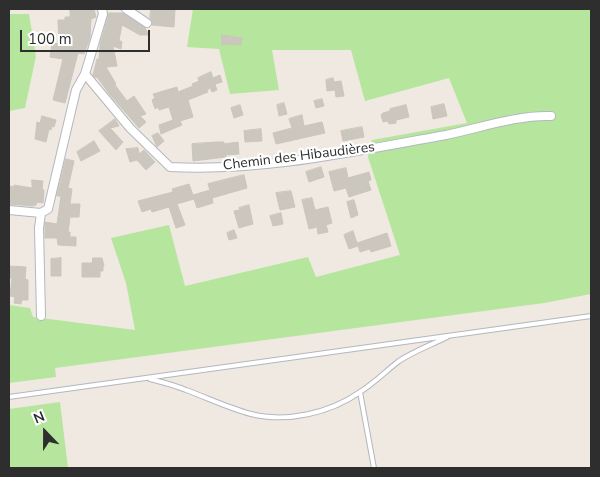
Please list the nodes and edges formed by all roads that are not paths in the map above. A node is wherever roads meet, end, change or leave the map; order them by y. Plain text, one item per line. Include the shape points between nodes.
1 (126, 9) edge
2 (103, 11) edge
3 (147, 23) dead end
4 (85, 74) junction
5 (551, 116) dead end
6 (9, 210) edge
7 (41, 213) junction
8 (41, 316) dead end
9 (591, 316) edge
10 (452, 335) junction
11 (147, 378) junction
12 (360, 392) junction
13 (9, 398) edge
14 (374, 468) edge

1 - 3 street
2 - 4 street
4 - 5 street, Chemin des Hibaudières via 130,128 170,167 204,169 338,155 534,116
4 - 7 street via 76,90 48,209
6 - 7 street
7 - 8 street
9 - 10 lane
10 - 11 lane
10 - 12 lane via 406,357
11 - 12 lane via 253,415 274,417 330,408
11 - 13 lane
12 - 14 lane

